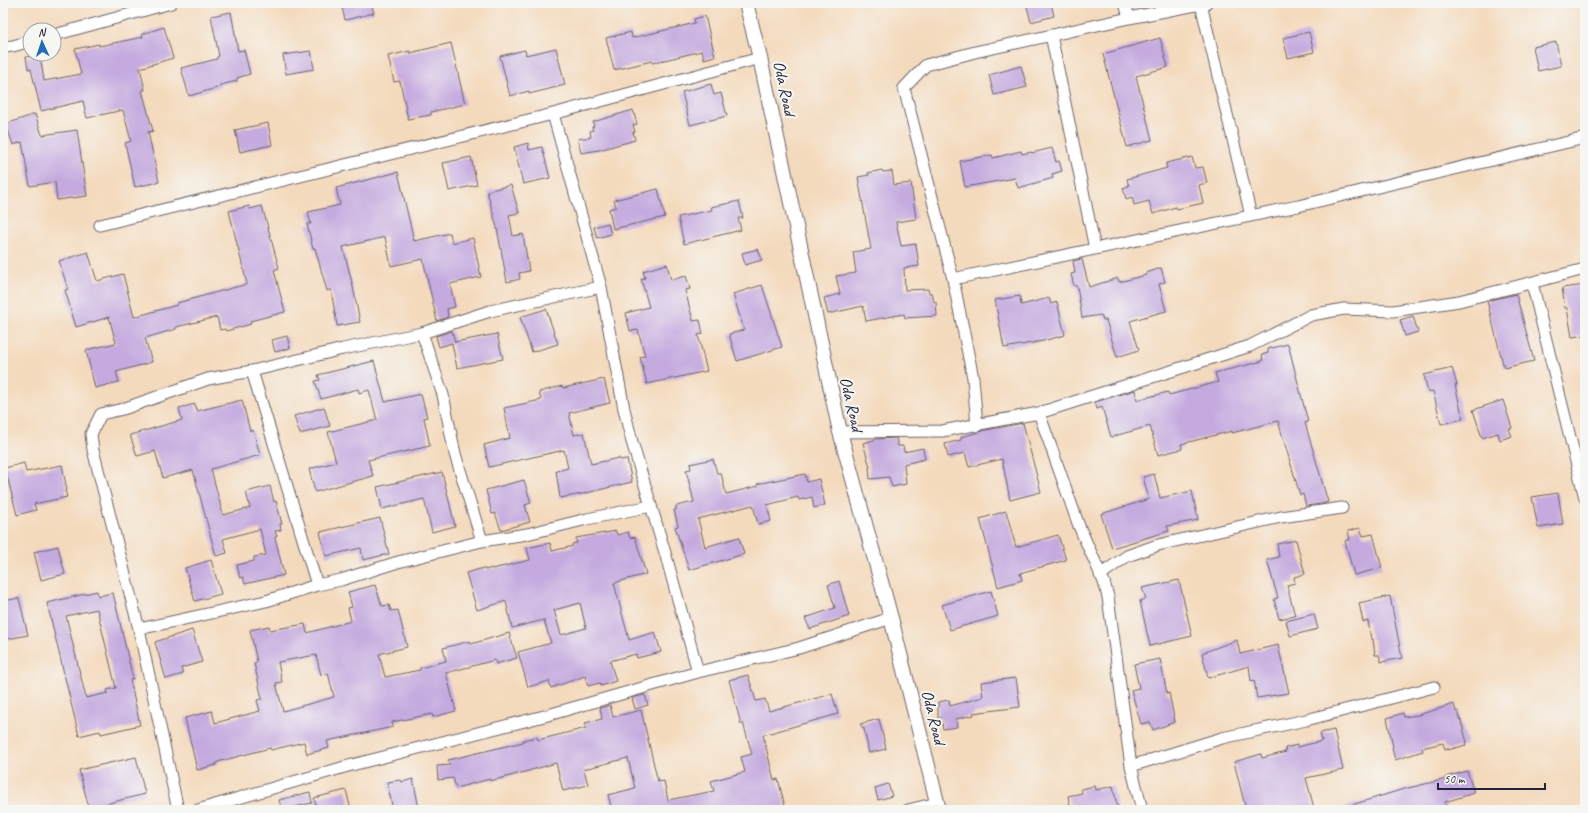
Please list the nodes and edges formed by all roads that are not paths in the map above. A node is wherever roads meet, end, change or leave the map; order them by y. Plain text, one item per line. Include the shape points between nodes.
1 (171, 3) edge
2 (746, 3) edge
3 (1125, 3) edge
4 (1204, 4) edge
5 (1129, 18) junction
6 (62, 33) edge
7 (1052, 35) junction
8 (22, 43) edge
9 (3, 47) edge
10 (760, 58) junction
11 (553, 114) junction
12 (1585, 138) edge
13 (1251, 216) junction
14 (100, 225) dead end
15 (1095, 249) junction
16 (1585, 269) edge
17 (953, 279) junction
18 (1532, 282) junction
19 (601, 287) junction
20 (422, 333) junction
21 (252, 371) junction
22 (1039, 413) junction
23 (977, 426) junction
24 (840, 432) junction
25 (1585, 498) edge
26 (651, 506) junction
27 (1342, 508) dead end
28 (482, 542) junction
29 (1100, 575) junction
30 (317, 585) junction
31 (891, 618) junction
32 (139, 629) junction
33 (698, 672) junction
34 (1434, 687) dead end
35 (1131, 766) junction
36 (938, 807) edge
37 (178, 810) edge
38 (198, 810) edge
39 (908, 810) edge
40 (1142, 810) edge

1 - 6 street
2 - 10 street, Oda Road
3 - 5 street
4 - 5 street
4 - 13 street
5 - 7 street
7 - 15 street
7 - 17 street via 926,65 904,88
8 - 9 street
10 - 11 street
10 - 24 street, Oda Road
11 - 14 street
11 - 19 street
12 - 13 street
13 - 15 street
15 - 17 street
16 - 18 street
17 - 23 street via 973,378
18 - 22 street via 1459,301 1393,311 1344,309 1311,315 1250,346
18 - 25 street
19 - 20 street via 490,311
19 - 26 street via 624,409
20 - 21 street
20 - 28 street via 443,395 455,454
21 - 30 street
21 - 32 street via 208,379 123,409 101,414 91,434
22 - 23 street
22 - 29 street via 1079,526
23 - 24 street via 942,431
24 - 31 street, Oda Road
26 - 28 street
26 - 33 street
27 - 29 street via 1281,517 1158,545 1127,556
28 - 30 street
29 - 35 street via 1108,597
30 - 32 street via 266,601
31 - 33 street via 799,648
31 - 36 street, Oda Road
32 - 37 street
33 - 38 street via 548,715 348,766
34 - 35 street via 1306,720 1222,738
35 - 40 street
36 - 39 street

